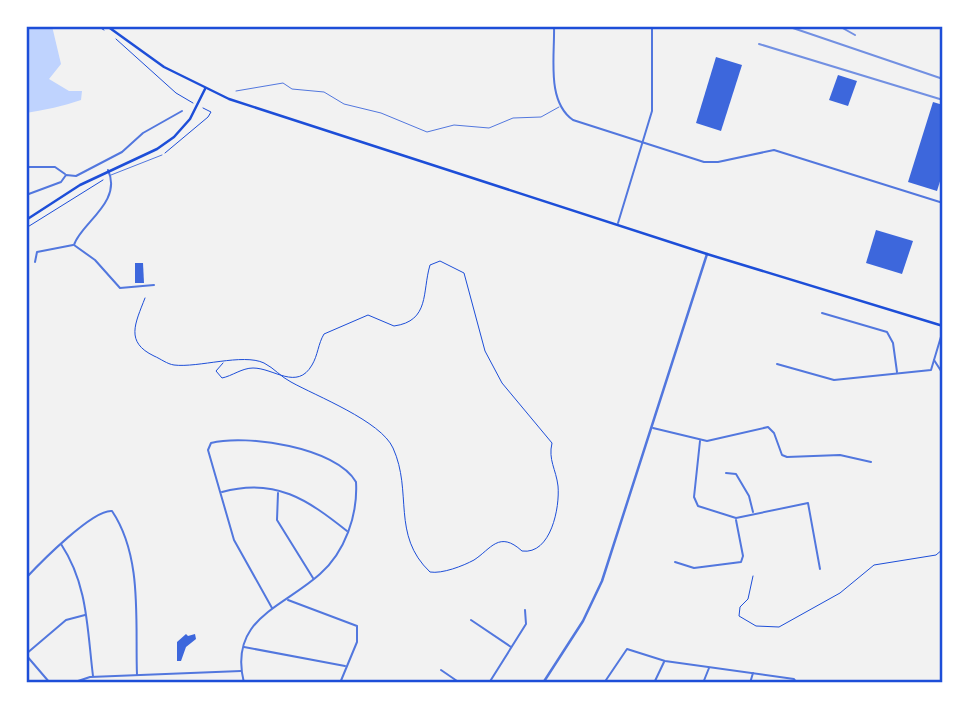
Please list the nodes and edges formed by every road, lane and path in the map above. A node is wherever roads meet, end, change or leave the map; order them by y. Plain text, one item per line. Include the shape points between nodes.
1 (97, 26) edge
2 (554, 26) edge
3 (652, 26) edge
4 (106, 28) edge
5 (116, 38) dead end
6 (205, 89) junction
7 (236, 91) dead end
8 (194, 103) dead end
9 (559, 107) junction
10 (203, 108) dead end
11 (182, 111) dead end
12 (643, 142) junction
13 (162, 155) joint
14 (26, 167) edge
15 (108, 170) junction
16 (66, 175) junction
17 (111, 175) junction
18 (26, 195) edge
19 (943, 203) edge
20 (26, 220) edge
21 (617, 225) junction
22 (26, 228) edge
23 (74, 245) junction
24 (707, 254) junction
25 (35, 262) dead end
26 (154, 285) dead end
27 (145, 298) dead end
28 (821, 313) dead end
29 (943, 328) edge
30 (934, 360) junction
31 (223, 363) junction
32 (777, 363) dead end
33 (897, 374) junction
34 (943, 374) edge
35 (282, 377) junction
36 (652, 428) junction
37 (700, 441) junction
38 (871, 462) dead end
39 (726, 473) dead end
40 (278, 491) junction
41 (220, 493) junction
42 (753, 513) junction
43 (736, 518) junction
44 (348, 531) junction
45 (61, 544) junction
46 (943, 549) edge
47 (675, 562) dead end
48 (820, 569) dead end
49 (752, 576) dead end
50 (26, 578) edge
51 (313, 579) junction
52 (286, 598) junction
53 (272, 608) junction
54 (525, 610) dead end
55 (86, 615) junction
56 (471, 620) dead end
57 (243, 646) junction
58 (512, 647) junction
59 (26, 654) edge
60 (665, 661) junction
61 (346, 666) junction
62 (709, 667) junction
63 (441, 670) dead end
64 (241, 671) junction
65 (753, 672) junction
66 (137, 675) junction
67 (93, 677) junction
68 (50, 683) edge
69 (72, 683) edge
70 (244, 683) edge
71 (340, 683) edge
72 (460, 683) edge
73 (489, 683) edge
74 (543, 683) edge
75 (604, 683) edge
76 (654, 683) edge
77 (703, 683) edge
78 (750, 683) edge
79 (797, 683) edge

1 - 4 path
2 - 9 street
3 - 12 street via 654,93
4 - 6 main road
5 - 8 path
6 - 15 main road via 190,119 174,137
6 - 21 main road
7 - 9 lane via 283,83 292,89 324,92 344,104 427,131 454,125 489,128 513,118 541,117
9 - 12 street via 573,120
10 - 13 path via 211,112 208,117
11 - 16 street via 143,133 122,152 76,176
12 - 19 street via 711,163 774,150
12 - 21 street
13 - 17 lane
14 - 16 street via 55,167
15 - 17 street
15 - 20 main road
16 - 18 street via 61,182
17 - 22 path
17 - 23 street via 99,215
21 - 24 main road
23 - 25 street via 37,252
23 - 26 street via 120,288
24 - 29 main road
24 - 36 street
27 - 31 path via 135,332 142,351 177,366
28 - 33 street via 887,332 894,343
29 - 30 street
30 - 33 street via 931,370
30 - 34 street
31 - 35 path via 264,363
31 - 35 path via 216,371 222,378 253,368
32 - 33 street via 834,380
35 - 35 path via 329,399 379,430 392,445 400,467 407,538 418,561 430,572 471,562 489,546 502,542 513,543 522,551 532,550 548,534 557,490 549,458 552,443 502,383 481,342 465,276 456,266 440,261 430,265 422,309 415,318 394,326 368,315 327,332 308,370 296,377
36 - 37 street
36 - 74 street via 602,581 583,621
37 - 38 street via 771,429 787,457 840,454
37 - 43 street via 695,503
39 - 42 street via 736,474
40 - 41 street
40 - 44 street via 313,503
40 - 51 street via 277,520
41 - 44 street via 208,445 232,440 272,442 303,450 332,463 356,482
41 - 53 street via 240,554
42 - 43 street
42 - 48 street via 808,503
43 - 47 street via 741,562 694,568
44 - 51 street via 334,559
45 - 50 street
45 - 55 street via 79,575
45 - 66 street via 106,510 114,513 133,571
46 - 49 path via 936,555 874,565 840,593 779,627 756,626 739,615
51 - 52 street
52 - 53 street
52 - 61 street via 357,626 357,642
53 - 57 street via 250,630
54 - 58 street via 526,624
55 - 59 street via 66,620
55 - 67 street
56 - 58 street
57 - 61 street
57 - 64 street
58 - 73 street
59 - 68 street
60 - 62 street
60 - 75 street via 627,649
60 - 76 street
61 - 71 street
62 - 65 street
62 - 77 street
63 - 72 street
64 - 66 street
64 - 70 street
65 - 78 street
65 - 79 street
66 - 67 street
67 - 69 street

